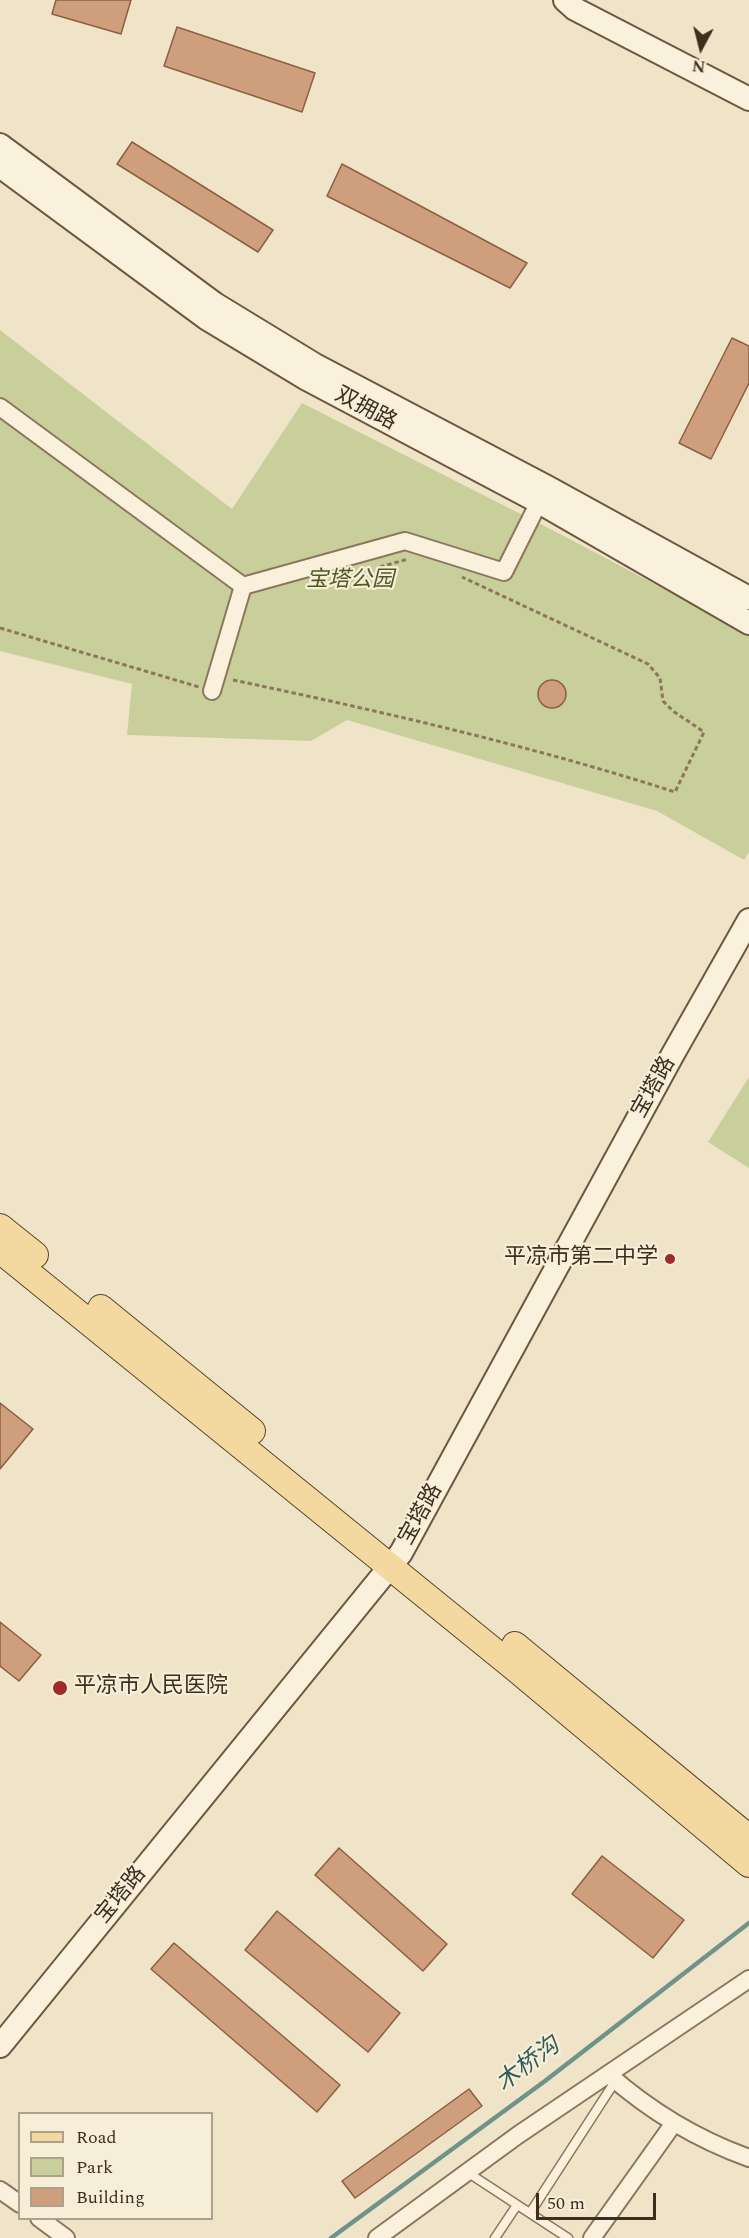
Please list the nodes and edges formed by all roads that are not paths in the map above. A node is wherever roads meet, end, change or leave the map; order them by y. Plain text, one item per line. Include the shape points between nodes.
1 (565, 0) edge
2 (749, 99) edge
3 (0, 145) edge
4 (0, 166) edge
5 (0, 407) edge
6 (539, 502) junction
7 (243, 586) junction
8 (749, 598) edge
9 (749, 623) edge
10 (214, 684) road end
11 (749, 920) edge
12 (0, 1227) edge
13 (0, 1250) edge
14 (134, 1346) junction
15 (396, 1560) junction
16 (749, 1838) edge
17 (749, 1864) edge
18 (749, 1978) edge
19 (0, 2046) edge
20 (612, 2077) junction
21 (674, 2123) junction
22 (749, 2158) edge
23 (467, 2172) junction
24 (0, 2190) edge
25 (18, 2203) edge
26 (517, 2205) junction
27 (530, 2213) junction
28 (42, 2220) edge
29 (66, 2238) edge
30 (377, 2238) edge
31 (495, 2238) edge
32 (567, 2238) edge
33 (592, 2238) edge

1 - 2 main road via 575,9
3 - 8 main road, 双拥路 via 215,304 305,358
4 - 6 main road, 双拥路 via 206,318 307,379
5 - 7 street
6 - 7 street via 504,572 405,541
6 - 9 main road, 双拥路
7 - 10 street
11 - 15 main road, 宝塔路
12 - 14 main road
13 - 14 main road
14 - 15 main road
15 - 16 main road
15 - 17 main road via 516,1669
15 - 19 main road, 宝塔路
18 - 20 street
20 - 21 street
20 - 23 street
20 - 27 lane
21 - 22 street
21 - 33 street
23 - 26 lane
23 - 30 street
24 - 25 street
26 - 27 lane
26 - 31 lane
27 - 32 lane
28 - 29 street

